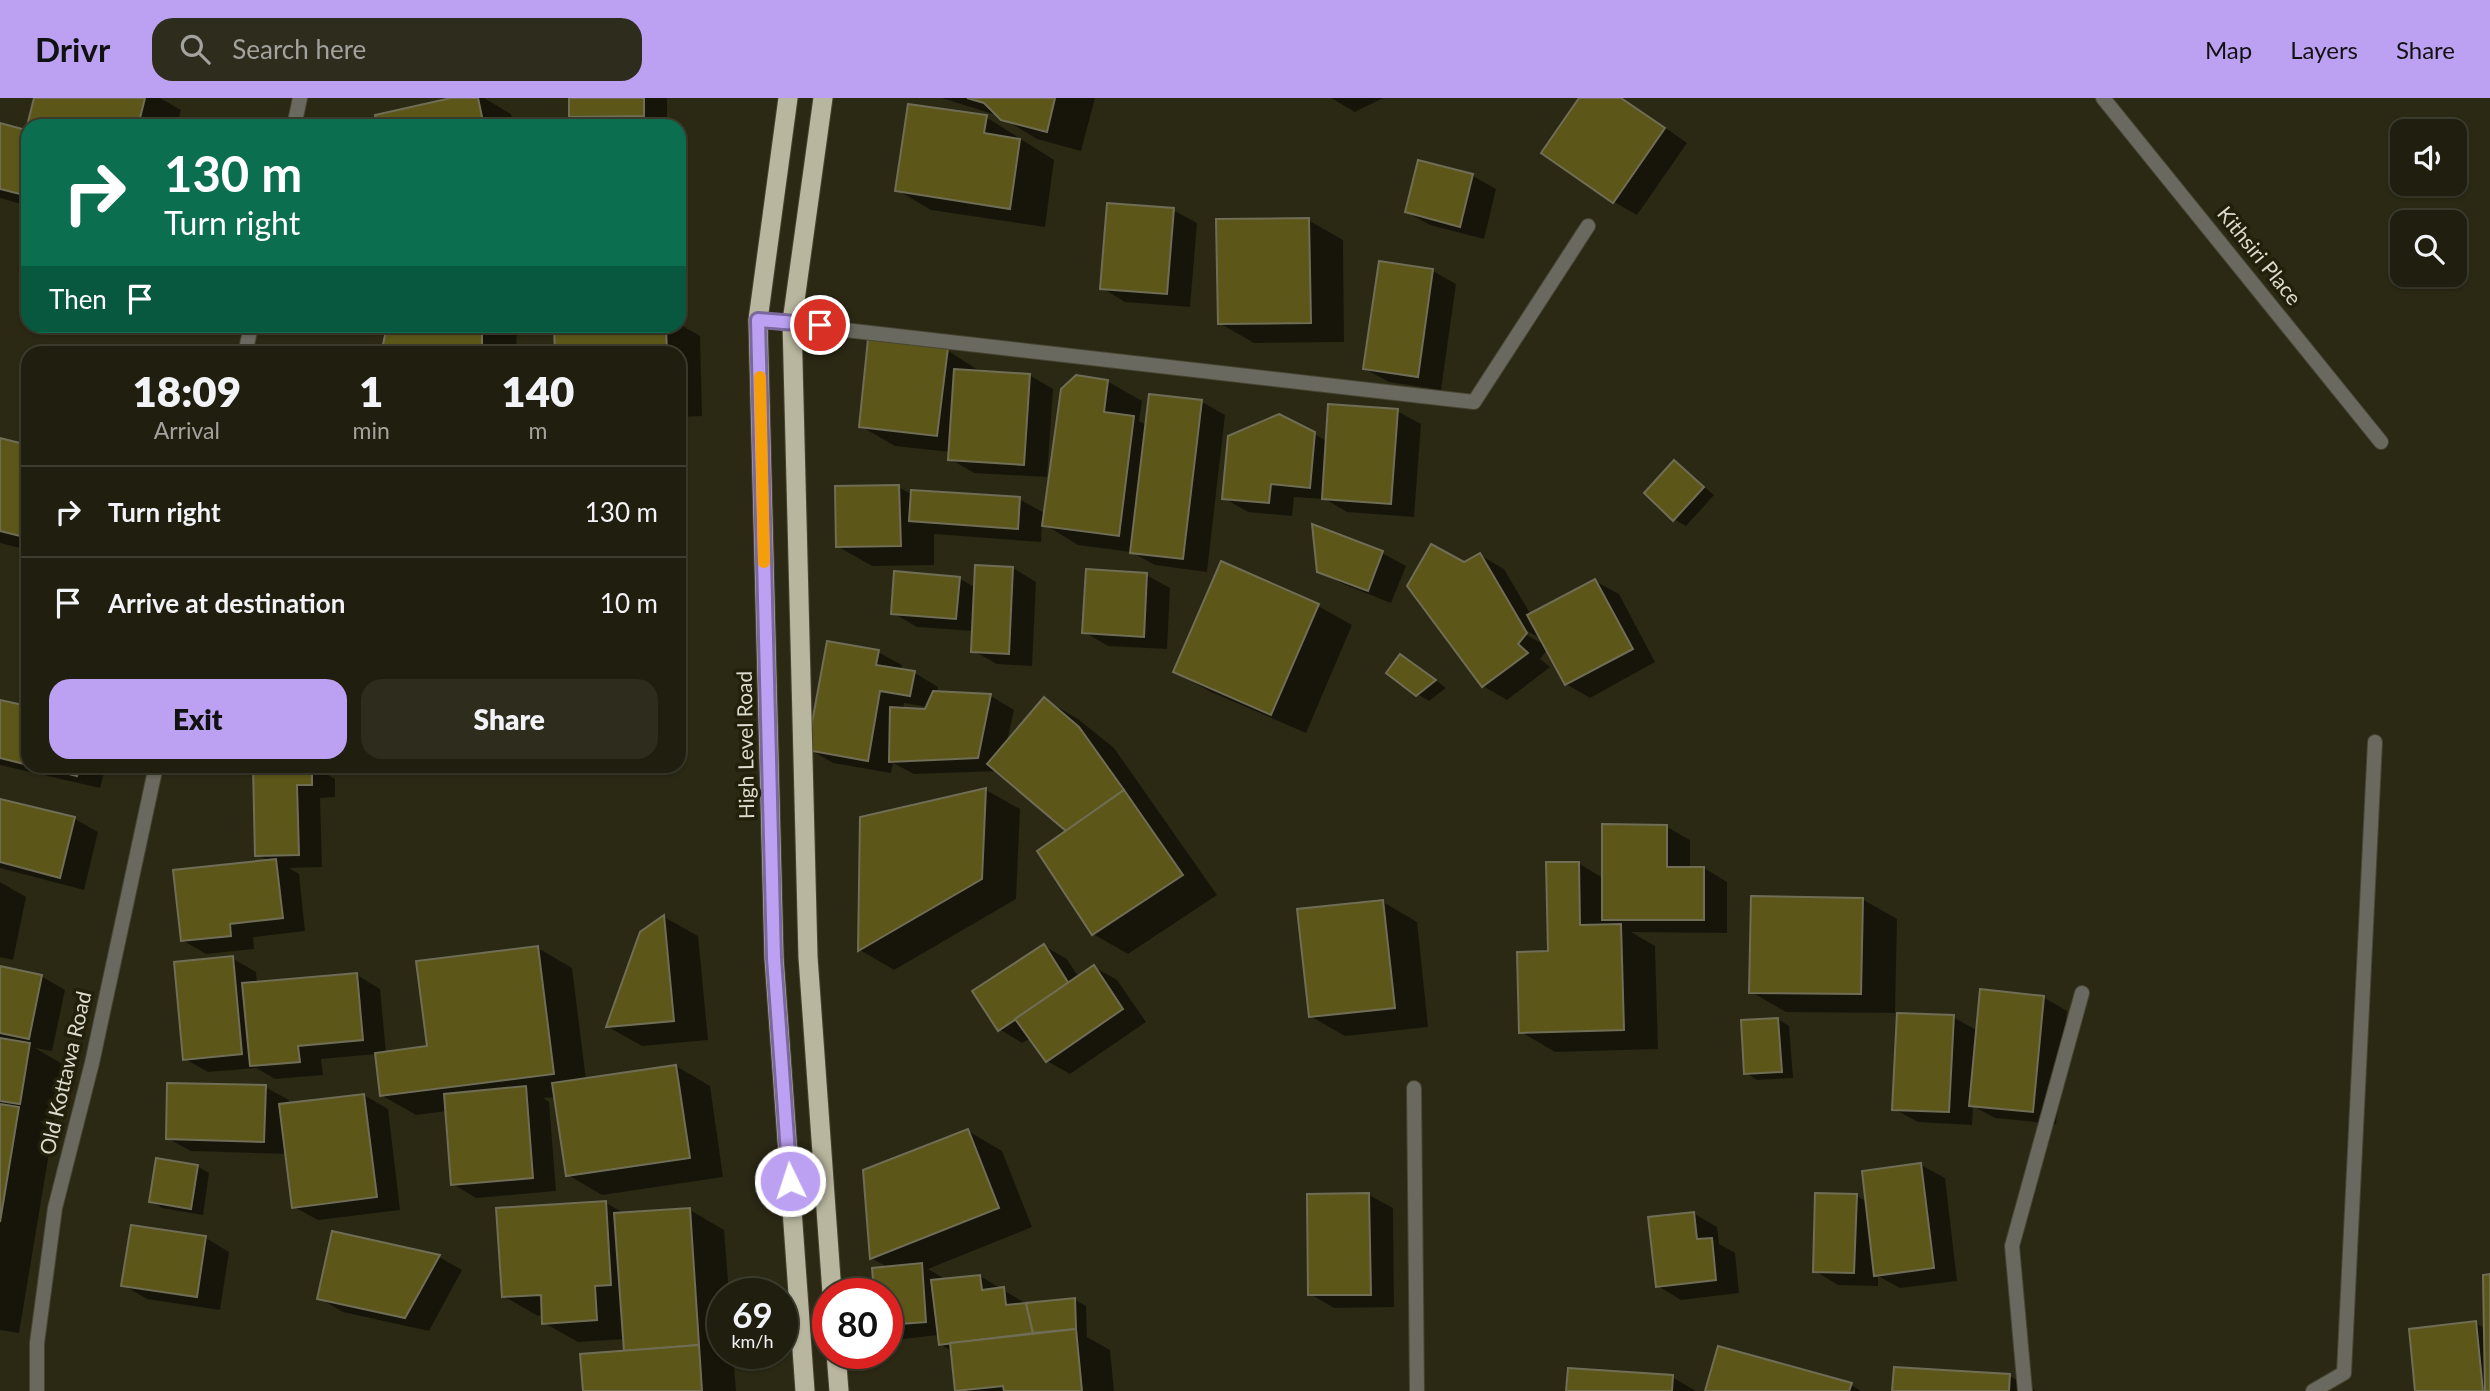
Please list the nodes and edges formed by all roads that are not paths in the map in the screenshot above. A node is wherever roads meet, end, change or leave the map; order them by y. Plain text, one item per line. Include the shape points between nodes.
1 (788, 98) edge
2 (822, 98) edge
3 (2103, 98) edge
4 (296, 100) edge
5 (295, 119) edge
6 (1588, 226) dead end
7 (758, 320) junction
8 (792, 322) junction
9 (2381, 442) dead end
10 (2375, 742) dead end
11 (154, 773) edge
12 (2082, 993) dead end
13 (1414, 1088) dead end
14 (831, 1278) edge
15 (837, 1369) edge
16 (37, 1391) edge
17 (805, 1391) edge
18 (839, 1391) edge
19 (1417, 1391) edge
20 (2025, 1391) edge
21 (2314, 1391) edge

1 - 7 highway, High Level Road
2 - 8 highway
3 - 9 street, Kithsiri Place
4 - 5 street
6 - 8 street via 1474,402
7 - 8 street
7 - 17 highway, High Level Road via 774,958
8 - 14 highway via 808,957
10 - 21 street via 2344,1373
11 - 16 street, Old Kottawa Road via 92,1063 55,1208 37,1343
12 - 20 street via 2012,1246
13 - 19 street
15 - 18 highway

